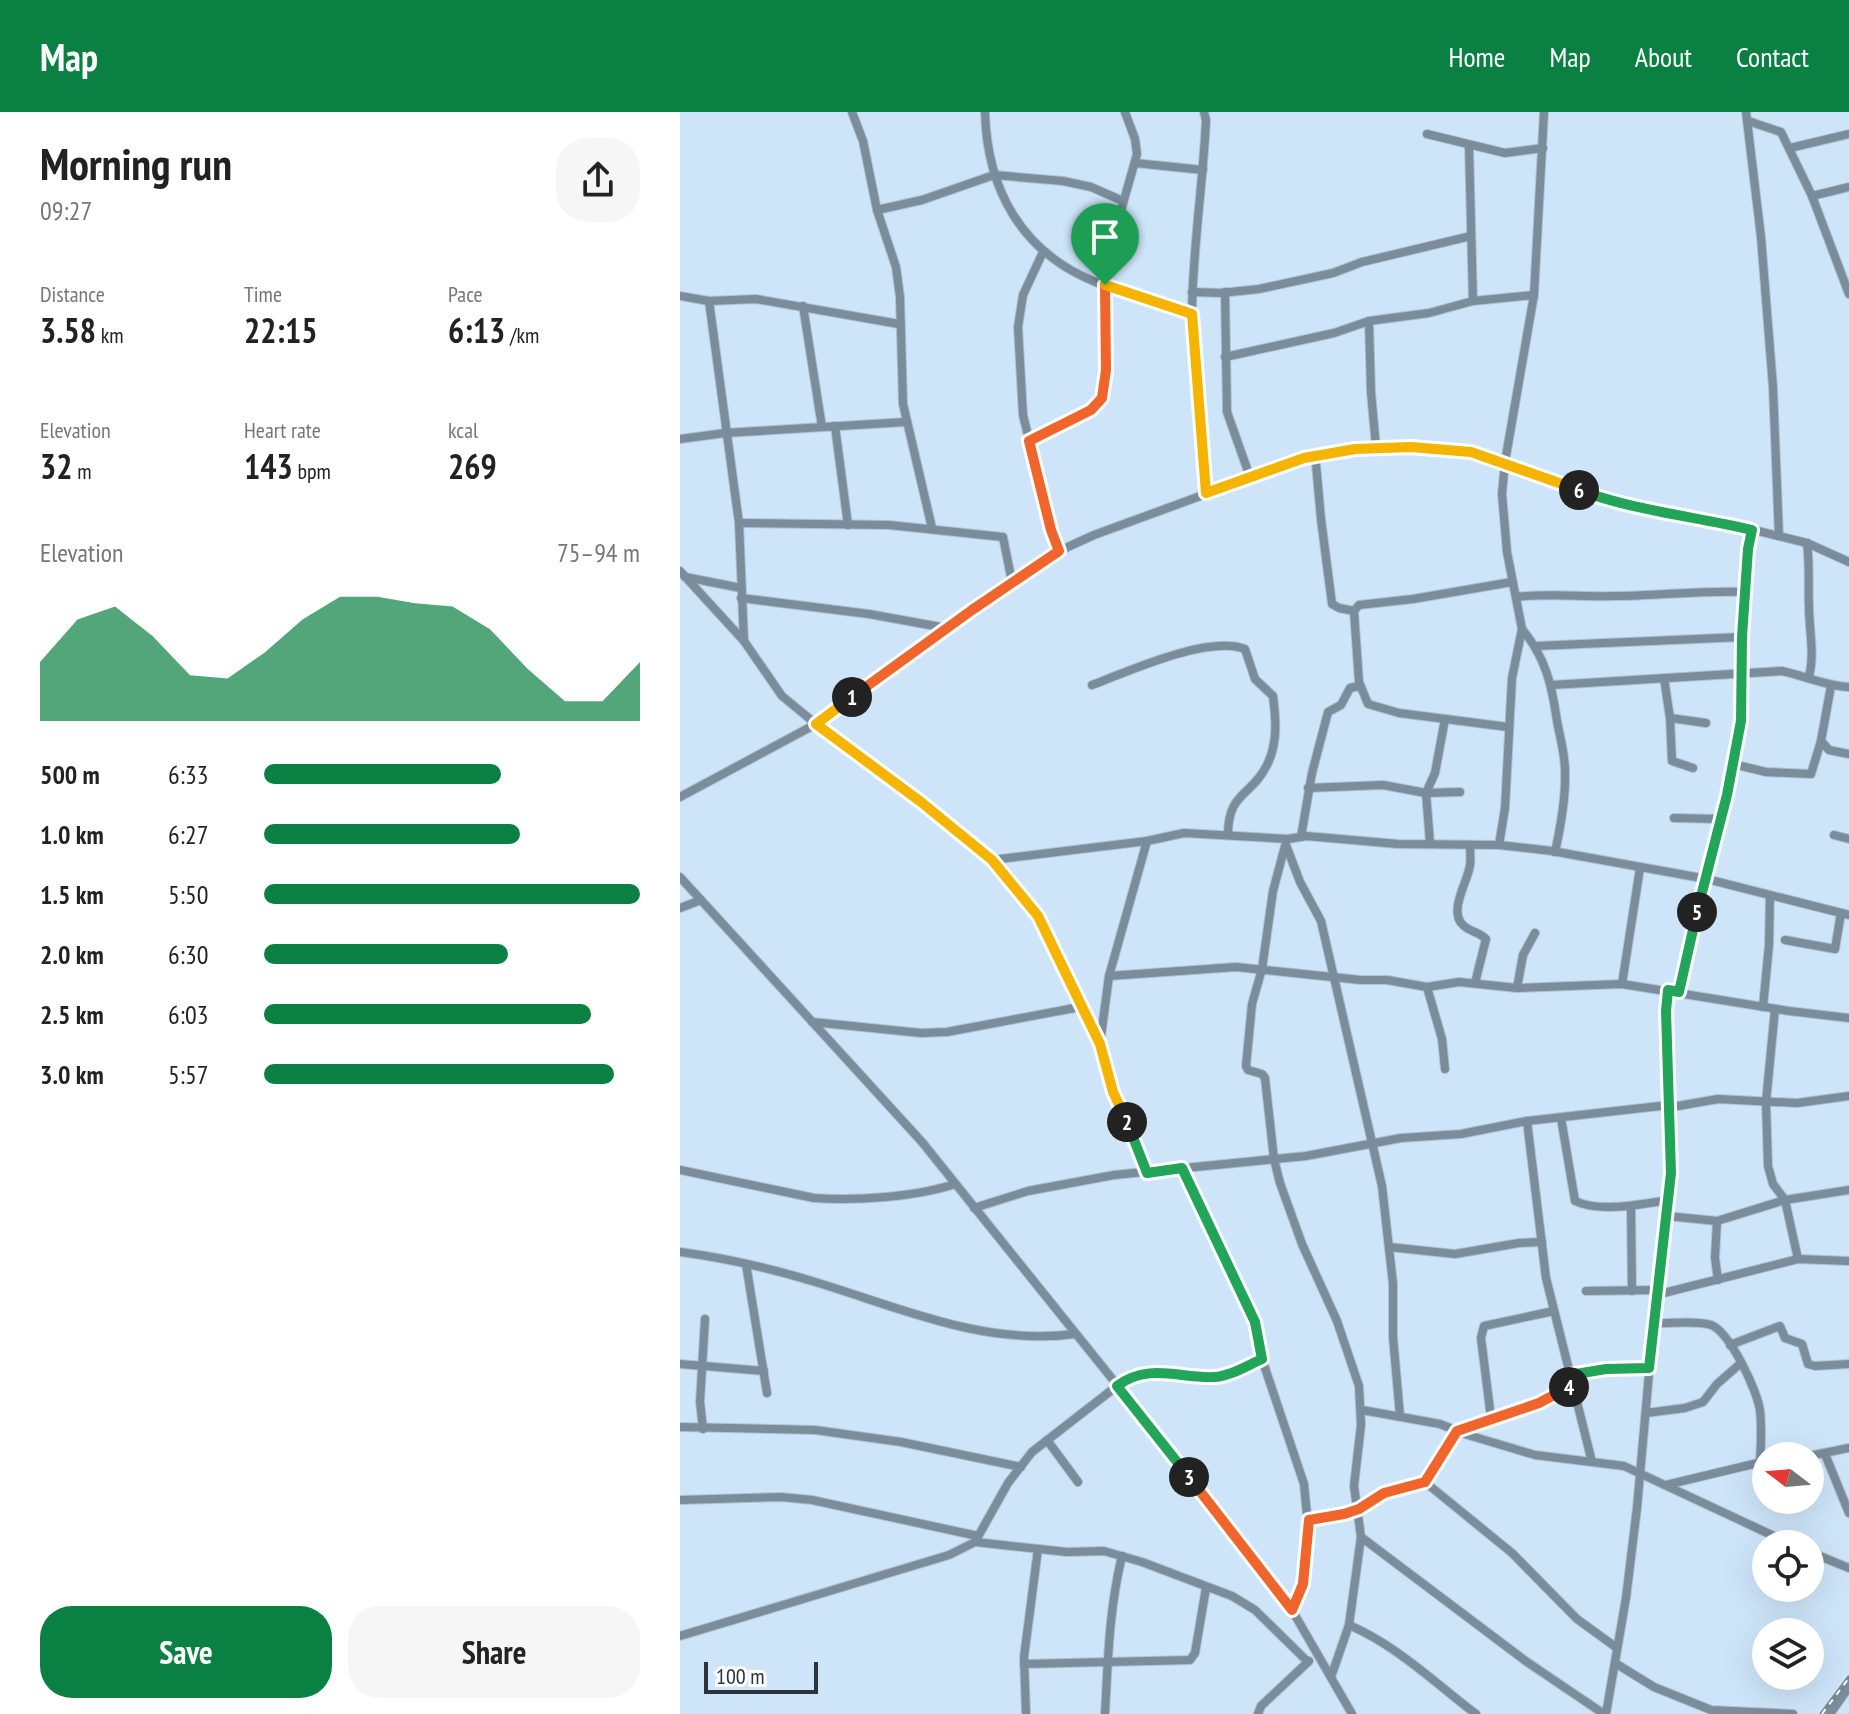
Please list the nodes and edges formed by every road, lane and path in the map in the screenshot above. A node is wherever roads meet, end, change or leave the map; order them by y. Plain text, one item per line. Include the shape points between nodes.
1 (850, 112) edge
2 (985, 112) edge
3 (1125, 112) edge
4 (1204, 112) edge
5 (1544, 112) edge
6 (1747, 117) edge
7 (1427, 134) dead end
8 (1849, 134) edge
9 (1469, 146) junction
10 (1543, 148) junction
11 (1790, 148) junction
12 (1135, 163) junction
13 (1203, 170) junction
14 (994, 175) junction
15 (1849, 187) edge
16 (1812, 196) junction
17 (1123, 201) junction
18 (877, 210) junction
19 (1471, 236) junction
20 (1043, 252) junction
21 (1105, 285) junction
22 (1192, 292) junction
23 (1225, 292) junction
24 (1849, 294) edge
25 (1534, 295) junction
26 (680, 296) edge
27 (709, 301) junction
28 (1473, 301) junction
29 (803, 306) junction
30 (1192, 314) junction
31 (1369, 321) junction
32 (899, 324) junction
33 (1225, 357) junction
34 (906, 422) junction
35 (835, 426) junction
36 (822, 427) junction
37 (725, 433) junction
38 (680, 439) edge
39 (1029, 441) junction
40 (1376, 447) junction
41 (1313, 457) junction
42 (1505, 462) junction
43 (1250, 477) junction
44 (1206, 493) junction
45 (739, 523) junction
46 (848, 525) junction
47 (932, 528) junction
48 (1752, 530) junction
49 (1779, 536) junction
50 (1807, 543) junction
51 (1059, 551) junction
52 (1849, 562) edge
53 (682, 575) edge
54 (1012, 582) junction
55 (1512, 582) junction
56 (1745, 592) junction
57 (741, 593) junction
58 (1516, 597) junction
59 (1354, 611) junction
60 (946, 628) junction
61 (1522, 629) junction
62 (1742, 637) junction
63 (744, 641) junction
64 (1536, 646) junction
65 (1741, 672) junction
66 (1809, 676) junction
67 (1664, 678) junction
68 (1092, 685) dead end
69 (1552, 685) junction
70 (1360, 686) junction
71 (1831, 686) junction
72 (1849, 687) edge
73 (1670, 718) junction
74 (1445, 719) junction
75 (1706, 723) dead end
76 (816, 724) junction
77 (1508, 727) junction
78 (1821, 741) junction
79 (1849, 754) edge
80 (1733, 764) junction
81 (1693, 768) dead end
82 (1308, 788) junction
83 (1460, 792) dead end
84 (1426, 793) junction
85 (680, 797) edge
86 (1674, 818) dead end
87 (1721, 819) junction
88 (1228, 834) junction
89 (1834, 835) dead end
90 (1301, 837) junction
91 (1849, 839) edge
92 (1147, 841) junction
93 (1287, 842) junction
94 (1430, 843) junction
95 (1499, 845) junction
96 (1470, 846) junction
97 (1555, 852) junction
98 (992, 860) junction
99 (1640, 868) junction
100 (680, 877) edge
101 (1707, 879) junction
102 (1770, 895) junction
103 (701, 900) junction
104 (680, 908) edge
105 (1845, 914) edge
106 (1535, 933) dead end
107 (1785, 940) dead end
108 (1262, 969) junction
109 (1109, 976) junction
110 (1334, 977) junction
111 (1475, 983) junction
112 (1622, 984) junction
113 (1427, 987) junction
114 (1517, 988) junction
115 (1668, 990) junction
116 (1679, 992) junction
117 (1080, 1007) junction
118 (1763, 1007) junction
119 (1775, 1009) junction
120 (1849, 1018) edge
121 (812, 1022) junction
122 (1100, 1044) junction
123 (1445, 1069) dead end
124 (1849, 1096) edge
125 (1766, 1102) junction
126 (1669, 1105) junction
127 (1561, 1118) junction
128 (1527, 1121) junction
129 (1372, 1144) junction
130 (1274, 1159) junction
131 (1182, 1168) junction
132 (680, 1170) edge
133 (1147, 1173) junction
134 (955, 1184) junction
135 (1849, 1190) edge
136 (1669, 1200) junction
137 (1785, 1200) junction
138 (1631, 1206) junction
139 (974, 1208) junction
140 (1667, 1216) junction
141 (1717, 1221) junction
142 (1542, 1242) junction
143 (1389, 1247) junction
144 (680, 1252) edge
145 (1798, 1259) junction
146 (1849, 1261) edge
147 (746, 1264) junction
148 (1718, 1280) junction
149 (1586, 1291) dead end
150 (1632, 1291) junction
151 (1656, 1293) junction
152 (1554, 1311) junction
153 (705, 1319) dead end
154 (1654, 1323) junction
155 (1075, 1334) junction
156 (1730, 1345) junction
157 (1262, 1359) junction
158 (1741, 1363) junction
159 (680, 1364) edge
160 (1849, 1364) edge
161 (701, 1367) junction
162 (1649, 1368) junction
163 (764, 1371) junction
164 (1571, 1380) junction
165 (1117, 1386) junction
166 (767, 1393) dead end
167 (1362, 1410) junction
168 (1646, 1413) junction
169 (1400, 1416) junction
170 (1491, 1418) junction
171 (680, 1427) edge
172 (703, 1429) junction
173 (1457, 1431) junction
174 (1047, 1440) junction
175 (1762, 1442) edge
176 (1849, 1448) edge
177 (1825, 1454) joint
178 (1592, 1462) junction
179 (1752, 1465) edge
180 (1021, 1467) junction
181 (1641, 1474) junction
182 (1078, 1482) dead end
183 (1425, 1482) junction
184 (1665, 1485) junction
185 (680, 1500) edge
186 (1359, 1509) junction
187 (1849, 1513) edge
188 (1309, 1520) junction
189 (1761, 1530) edge
190 (1361, 1537) junction
191 (977, 1539) junction
192 (1038, 1549) junction
193 (1122, 1556) junction
194 (1824, 1558) edge
195 (1849, 1568) edge
196 (1206, 1588) junction
197 (1292, 1610) junction
198 (1349, 1625) junction
199 (680, 1636) edge
200 (1617, 1648) junction
201 (1317, 1654) junction
202 (1108, 1661) junction
203 (1308, 1662) junction
204 (1615, 1663) junction
205 (1024, 1664) junction
206 (1331, 1677) junction
207 (1849, 1687) edge
208 (1712, 1712) edge
209 (1026, 1714) edge
210 (1105, 1714) edge
211 (1258, 1714) edge
212 (1352, 1714) edge
213 (1476, 1714) edge
214 (1605, 1714) edge
215 (1793, 1714) edge
216 (1830, 1714) edge

1 - 18 street via 863,141
2 - 14 street
3 - 12 street via 1135,139
4 - 13 street
5 - 10 street
6 - 11 street via 1781,132
6 - 49 street via 1773,387
7 - 9 street
8 - 11 street
9 - 10 street via 1505,153
9 - 19 street
10 - 25 street
11 - 16 street
12 - 13 street
12 - 17 street
13 - 22 street
14 - 17 street via 1063,181
14 - 18 street
14 - 20 street via 1016,223
15 - 16 street
16 - 24 street
17 - 21 street
18 - 32 street via 896,267
19 - 23 street via 1333,273
19 - 28 street
20 - 21 street
20 - 39 street via 1023,295 1018,327
21 - 30 street
21 - 39 street via 1102,398 1091,410
22 - 23 street
22 - 30 street
23 - 33 street
25 - 28 street
25 - 42 street
26 - 27 street
27 - 29 street via 756,299
27 - 37 street
28 - 31 street
29 - 32 street
29 - 36 street
30 - 44 street
31 - 33 street
31 - 40 street
32 - 34 street
33 - 43 street via 1227,412
34 - 35 street
34 - 47 street
35 - 36 street
35 - 46 street
36 - 37 street
37 - 38 street
37 - 45 street
39 - 51 street
40 - 41 street
40 - 42 street via 1471,452
41 - 43 street
41 - 59 street via 1332,604
42 - 48 street via 1635,508
42 - 55 street via 1502,515
43 - 44 street
44 - 51 street
45 - 46 street
45 - 57 street
46 - 47 street
47 - 54 street via 1003,537
48 - 49 street
48 - 56 street
49 - 50 street
50 - 52 street
50 - 66 street
51 - 54 street
53 - 57 street
53 - 63 street
54 - 60 street
55 - 58 street
55 - 59 street via 1359,605
56 - 58 street
56 - 62 street
57 - 60 street
57 - 63 street
58 - 61 street
59 - 70 street
60 - 76 street
61 - 64 street
61 - 77 street
62 - 64 street
62 - 65 street
63 - 76 street via 782,696
64 - 69 street
65 - 66 street
65 - 67 street
65 - 80 street via 1741,721
66 - 71 street
67 - 69 street
67 - 73 street
68 - 88 street via 1178,654 1204,648 1245,649 1255,679 1273,696 1275,744 1267,766 1229,811
69 - 97 street via 1565,770
70 - 74 street via 1368,704
70 - 82 street via 1350,688 1341,705 1328,712
71 - 72 street
71 - 78 street
73 - 75 street
73 - 81 street via 1672,761
74 - 77 street
74 - 84 street
76 - 85 street
76 - 98 street
77 - 95 street
78 - 79 street via 1829,750
78 - 80 street via 1809,776
80 - 87 street
82 - 84 street via 1383,785
82 - 90 street
83 - 84 street
84 - 94 street
86 - 87 street
87 - 101 street
88 - 92 street via 1184,833
88 - 93 street
89 - 91 street
90 - 93 street
90 - 94 street
92 - 98 street
92 - 109 street
93 - 108 street via 1273,891
93 - 110 street via 1321,921
94 - 96 street
95 - 96 street
95 - 97 street
96 - 111 street via 1458,919 1486,939
97 - 99 street
98 - 117 street via 1038,916
99 - 101 street
99 - 112 street
100 - 103 street
101 - 102 street
101 - 116 street
102 - 105 street
102 - 118 street
103 - 104 street
103 - 121 street
105 - 107 street via 1835,949
106 - 114 street via 1523,955
108 - 109 street
108 - 110 street
108 - 130 street via 1252,1004 1246,1066 1265,1078
109 - 122 street
110 - 113 street
110 - 129 street
111 - 113 street
111 - 114 street
112 - 114 street
112 - 115 street
113 - 123 street
115 - 116 street
115 - 126 street
116 - 118 street
117 - 121 street via 947,1032
117 - 122 street
118 - 119 street
119 - 120 street
119 - 125 street
121 - 134 street
122 - 133 street via 1113,1092
124 - 125 street
125 - 126 street via 1718,1099
125 - 137 street via 1768,1166
126 - 127 street
126 - 136 street
127 - 128 street
127 - 138 street via 1575,1201
128 - 129 street
128 - 142 street
129 - 130 street
129 - 143 street
130 - 131 street
130 - 167 street via 1302,1244 1337,1321
131 - 133 street
131 - 157 street via 1255,1322
132 - 134 street via 836,1200 926,1192
133 - 139 street via 1028,1191
134 - 139 street
135 - 137 street
136 - 138 street
136 - 140 street
137 - 141 street
137 - 145 street
138 - 150 street
139 - 155 street
140 - 141 street
140 - 151 street
141 - 148 street
142 - 143 street via 1455,1254
142 - 152 street
143 - 169 street
144 - 147 street
145 - 146 street
145 - 148 street
147 - 155 street via 944,1323 988,1332
147 - 163 street
148 - 151 street
149 - 150 street
150 - 151 street
151 - 154 street
152 - 164 street
152 - 170 street via 1484,1326
153 - 161 street
154 - 156 street via 1713,1326
154 - 162 street
155 - 165 street
156 - 158 street
156 - 160 street via 1780,1326 1785,1338 1802,1344 1808,1364
157 - 165 street via 1216,1377 1143,1373
157 - 188 street via 1304,1484
158 - 168 street via 1703,1402
158 - 175 street via 1760,1409
159 - 161 street
161 - 163 street
161 - 172 street
162 - 164 street via 1606,1369
162 - 168 street
163 - 166 street
164 - 170 street via 1539,1403
164 - 178 street
165 - 174 street
165 - 197 street
167 - 169 street
167 - 186 street via 1354,1486
168 - 181 street
169 - 173 street
170 - 173 street
171 - 172 street
172 - 180 street via 815,1430
173 - 178 street via 1535,1455
173 - 183 street
174 - 180 street
174 - 182 street
176 - 177 street
177 - 187 street
178 - 181 street
179 - 184 street
180 - 191 street
181 - 184 street
181 - 200 street
183 - 186 street via 1384,1493
183 - 200 street via 1512,1553 1577,1619
184 - 189 street
185 - 191 street via 812,1500
186 - 188 street
186 - 190 street
188 - 197 street via 1303,1584
190 - 198 street
190 - 214 street
191 - 192 street
191 - 199 street via 949,1555
192 - 193 street
192 - 205 street
193 - 196 street
193 - 202 street
194 - 195 street
196 - 202 street via 1190,1660
196 - 203 street via 1255,1610
197 - 201 street
198 - 206 street
198 - 213 street via 1389,1647
200 - 204 street
201 - 203 street
201 - 206 street
202 - 205 street
202 - 210 street
203 - 211 street
204 - 208 street
204 - 214 street
205 - 209 street
206 - 212 street
207 - 216 street
208 - 215 street

